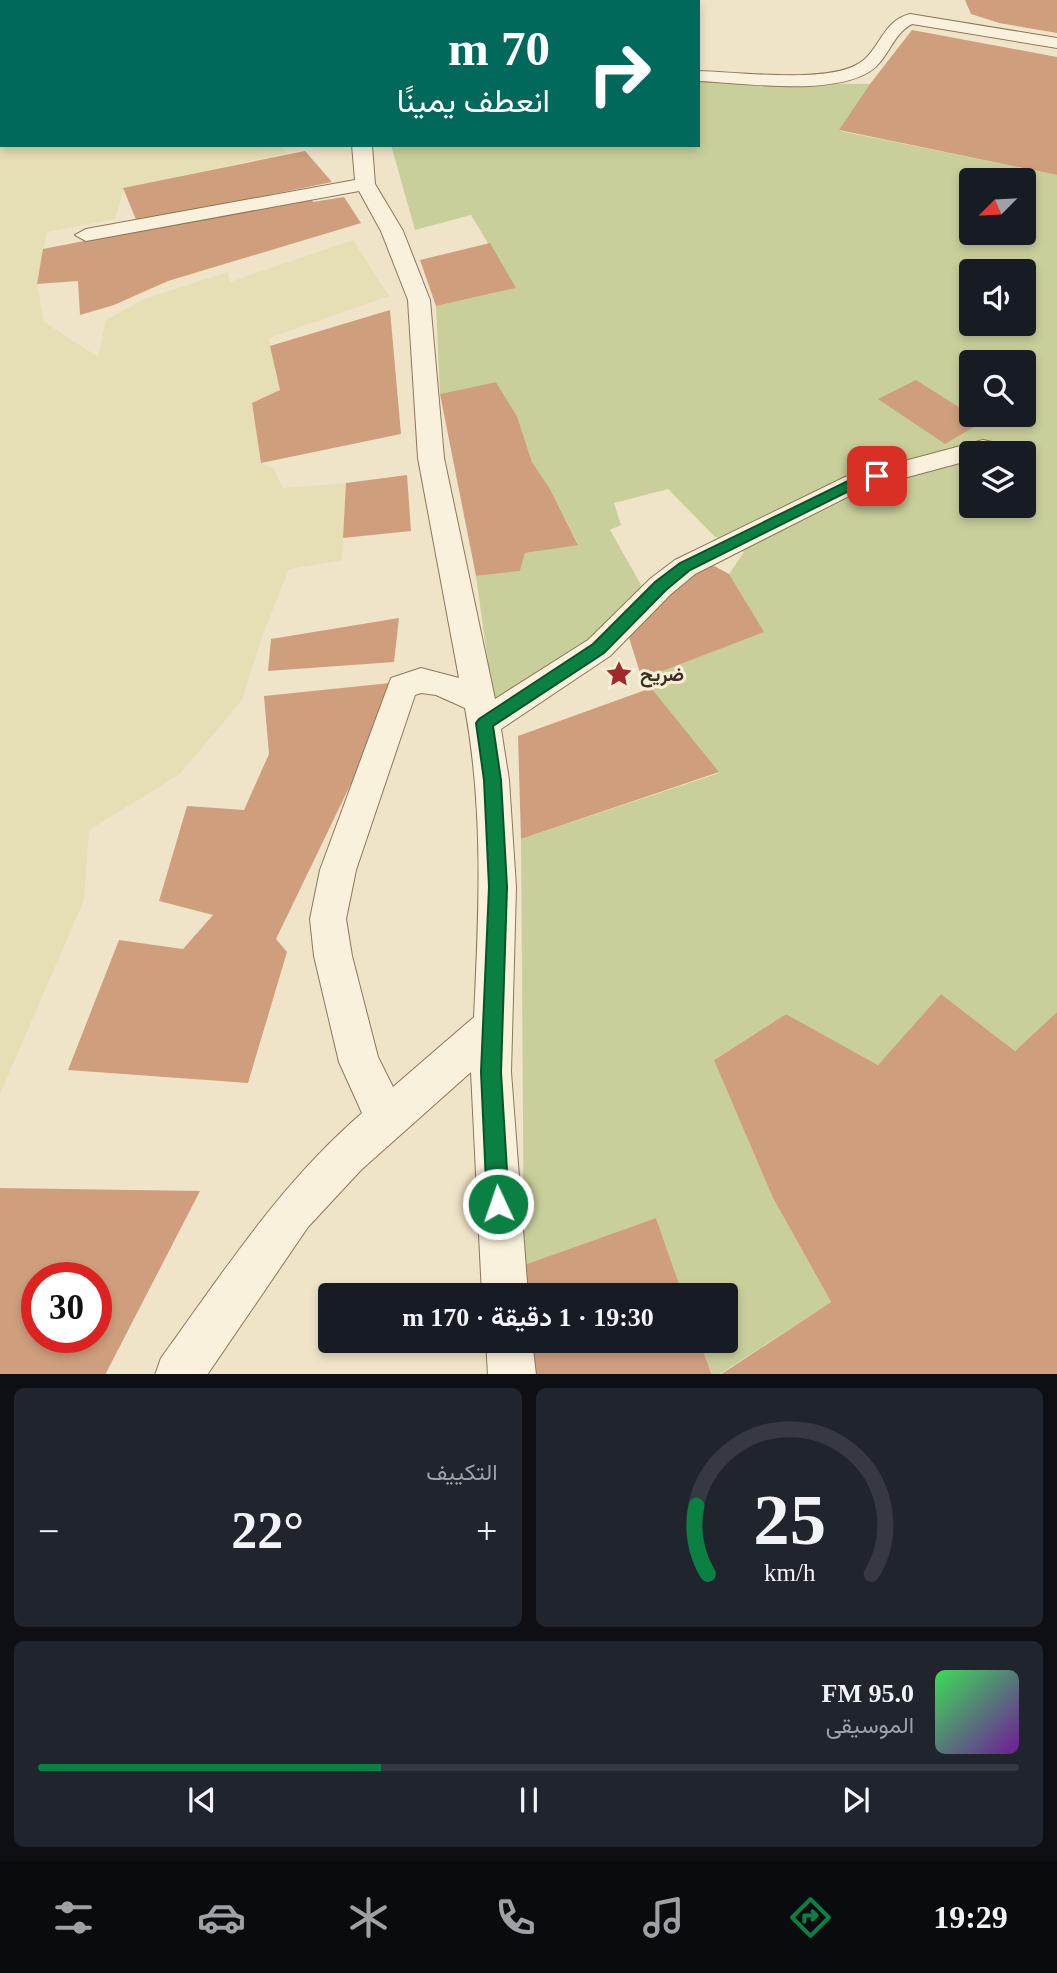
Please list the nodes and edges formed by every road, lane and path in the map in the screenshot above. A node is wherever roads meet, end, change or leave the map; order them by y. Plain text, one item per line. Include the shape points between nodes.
1 (919, 0) edge
2 (910, 19) junction
3 (1057, 43) edge
4 (700, 76) edge
5 (362, 147) edge
6 (365, 184) junction
7 (86, 235) dead end
8 (959, 456) edge
9 (482, 712) junction
10 (493, 1026) junction
11 (386, 1118) junction
12 (504, 1283) edge
13 (510, 1353) edge
14 (178, 1374) edge
15 (512, 1374) edge

1 - 2 street
2 - 3 street
2 - 4 street via 896,27 870,64 844,75
5 - 6 street
6 - 7 street
6 - 9 street via 392,231 419,300 431,458
8 - 9 street via 855,483 685,567 599,648
9 - 10 street via 492,780 498,887
9 - 11 street via 428,681 416,680 402,687 338,870 328,919 333,956 359,1062
10 - 11 street
10 - 12 street via 492,1085
11 - 14 street via 293,1212
13 - 15 street

